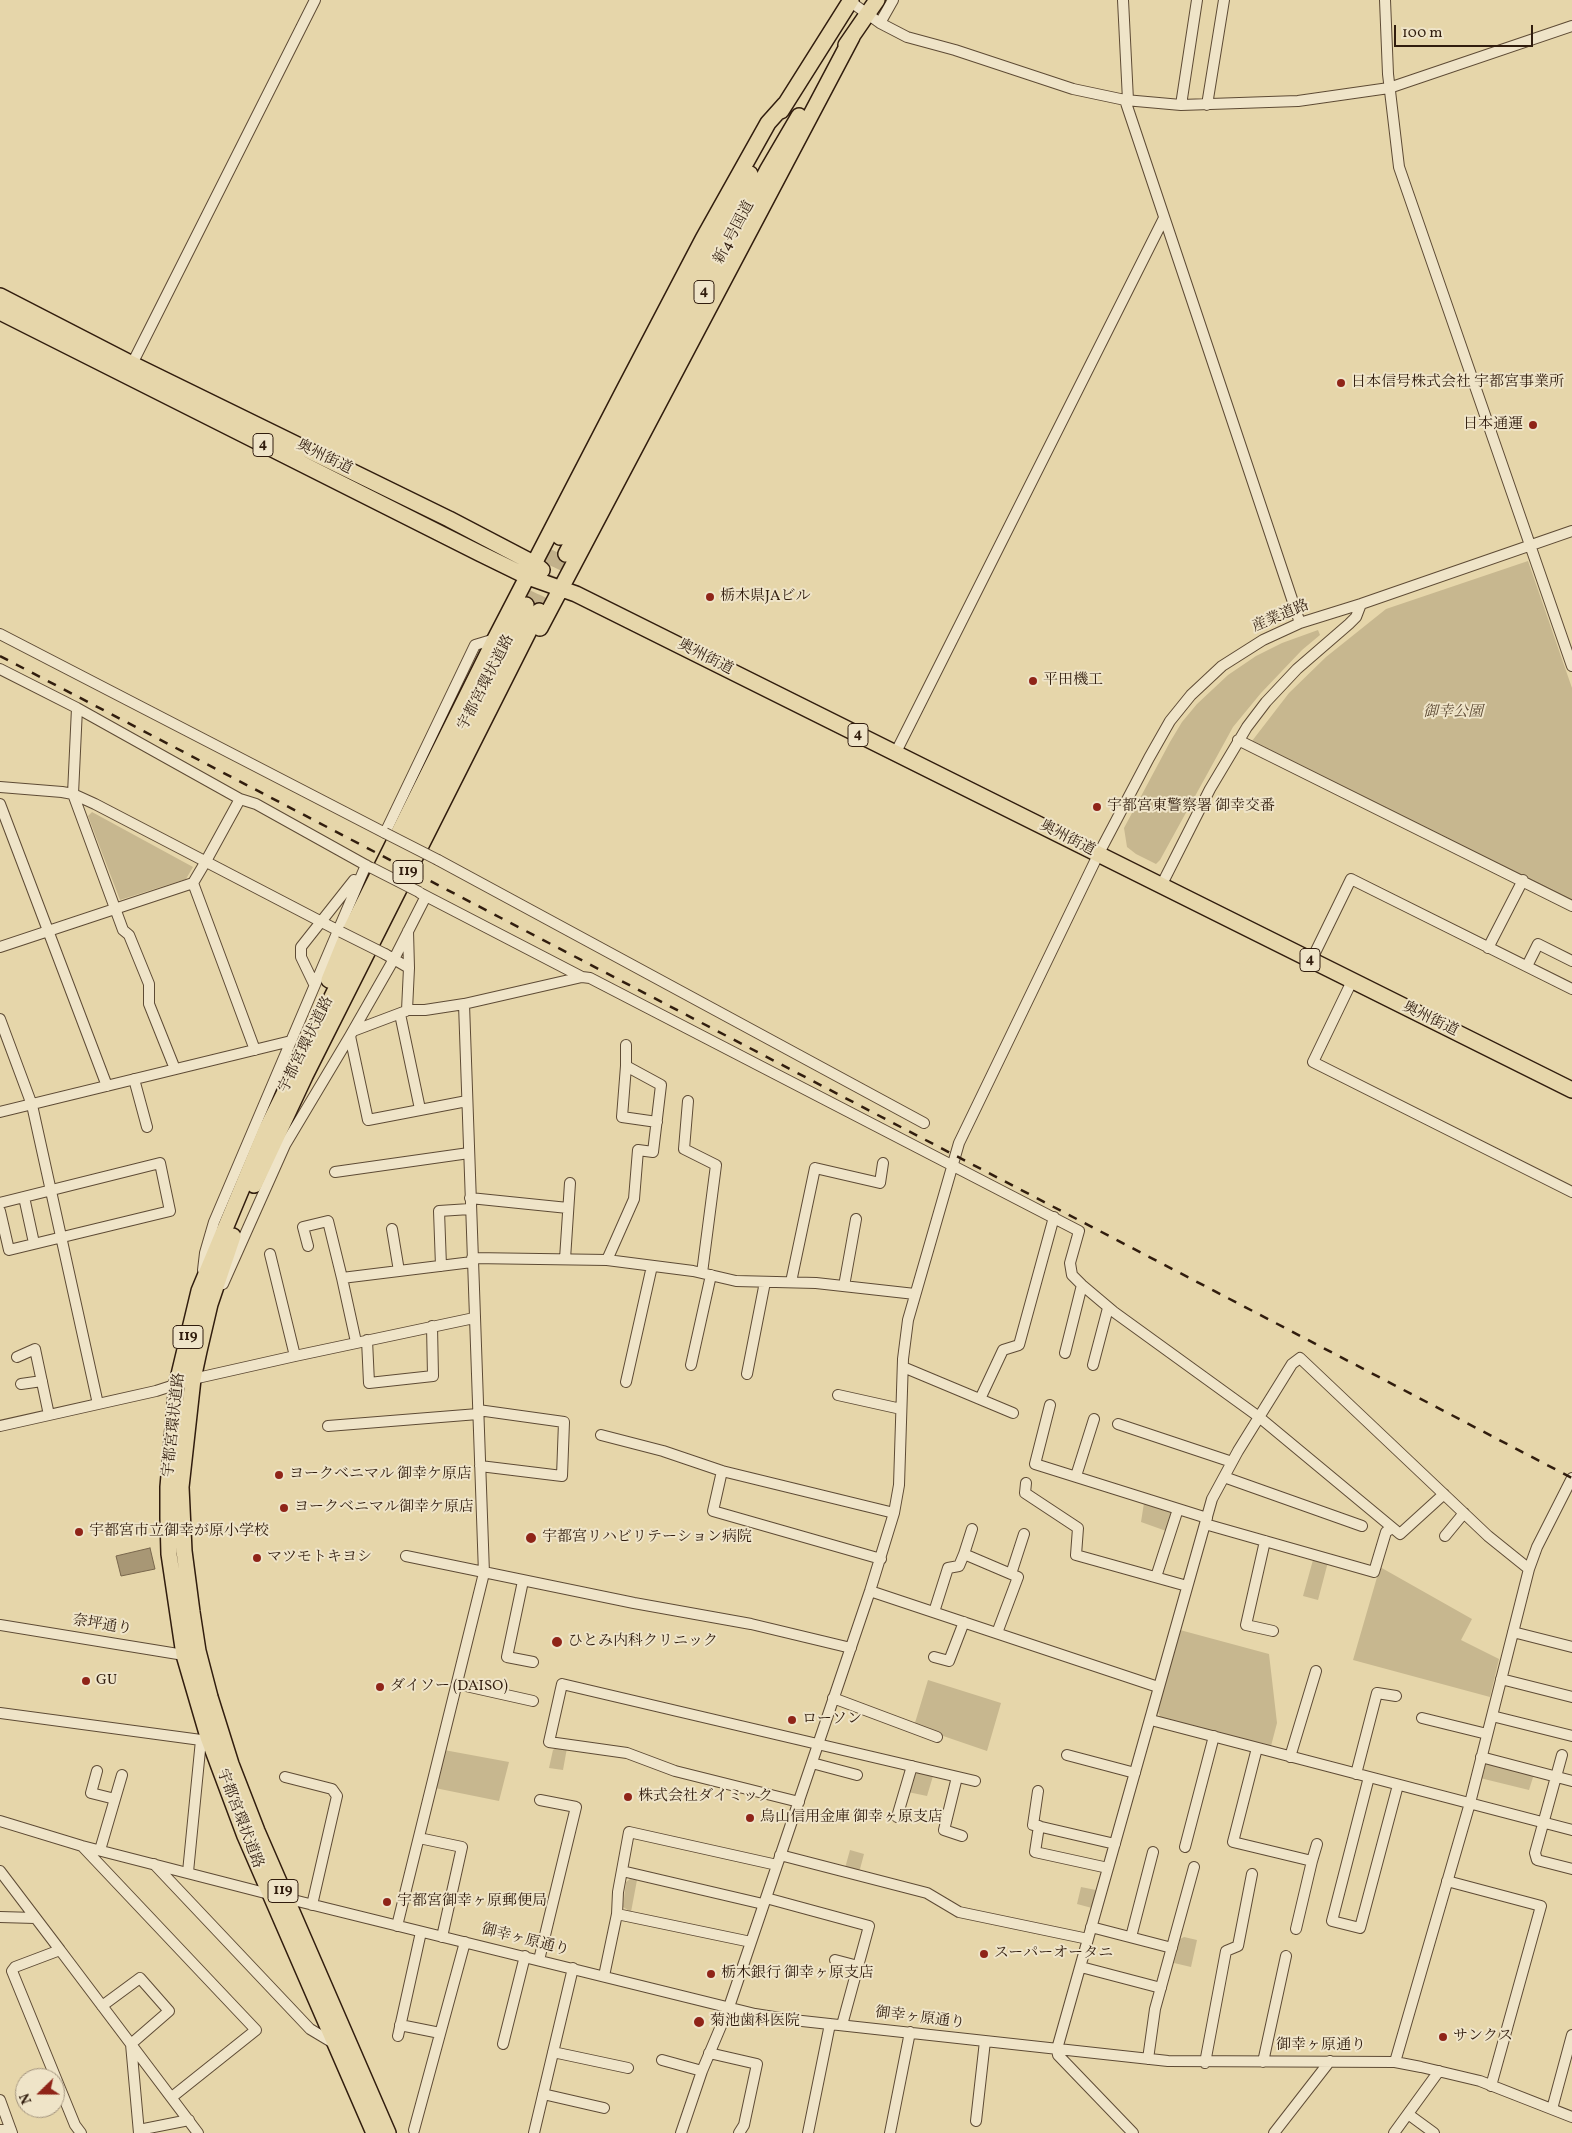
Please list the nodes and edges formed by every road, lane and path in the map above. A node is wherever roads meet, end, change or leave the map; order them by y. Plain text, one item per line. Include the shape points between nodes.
1 (315, 0) edge
2 (849, 0) edge
3 (878, 0) edge
4 (893, 0) edge
5 (1123, 0) edge
6 (1197, 0) edge
7 (1224, 0) edge
8 (1385, 0) edge
9 (873, 19) junction
10 (1572, 26) edge
11 (852, 37) junction
12 (1390, 88) junction
13 (1127, 100) junction
14 (785, 104) junction
15 (1181, 105) junction
16 (1207, 105) junction
17 (1164, 218) junction
18 (0, 296) edge
19 (0, 312) edge
20 (129, 370) junction
21 (1572, 531) edge
22 (1530, 545) junction
23 (531, 570) junction
24 (562, 588) junction
25 (1361, 604) junction
26 (1300, 623) junction
27 (0, 634) edge
28 (496, 640) junction
29 (1572, 666) edge
30 (0, 669) edge
31 (77, 708) junction
32 (1238, 740) junction
33 (895, 754) junction
34 (0, 787) edge
35 (73, 794) junction
36 (240, 799) junction
37 (0, 804) edge
38 (384, 833) junction
39 (1098, 855) junction
40 (206, 862) junction
41 (369, 866) junction
42 (1523, 880) junction
43 (193, 883) junction
44 (1161, 886) junction
45 (423, 894) junction
46 (1572, 906) edge
47 (116, 909) junction
48 (322, 922) junction
49 (408, 930) junction
50 (339, 931) junction
51 (48, 932) junction
52 (0, 948) edge
53 (1488, 948) junction
54 (390, 956) junction
55 (1311, 961) junction
56 (1572, 961) edge
57 (1527, 966) junction
58 (409, 968) junction
59 (582, 977) junction
60 (1352, 981) junction
61 (314, 984) junction
62 (1572, 989) edge
63 (464, 1004) junction
64 (404, 1012) junction
65 (0, 1019) edge
66 (352, 1034) junction
67 (291, 1041) junction
68 (626, 1045) dead end
69 (255, 1050) junction
70 (302, 1054) junction
71 (626, 1066) junction
72 (175, 1069) junction
73 (134, 1079) junction
74 (107, 1086) junction
75 (1572, 1090) edge
76 (467, 1101) junction
77 (688, 1101) dead end
78 (32, 1104) junction
79 (420, 1110) junction
80 (0, 1112) edge
81 (657, 1122) junction
82 (924, 1123) dead end
83 (147, 1127) dead end
84 (277, 1133) junction
85 (469, 1153) junction
86 (883, 1163) dead end
87 (952, 1167) junction
88 (335, 1172) dead end
89 (570, 1183) dead end
90 (51, 1190) junction
91 (1572, 1192) edge
92 (24, 1197) junction
93 (470, 1198) junction
94 (0, 1202) edge
95 (568, 1208) junction
96 (470, 1209) junction
97 (0, 1211) edge
98 (1054, 1218) junction
99 (856, 1219) dead end
100 (392, 1230) dead end
101 (61, 1236) junction
102 (34, 1243) junction
103 (308, 1246) dead end
104 (270, 1254) dead end
105 (472, 1260) junction
106 (565, 1260) junction
107 (607, 1260) junction
108 (441, 1266) junction
109 (652, 1266) junction
110 (399, 1271) junction
111 (706, 1274) junction
112 (342, 1278) junction
113 (765, 1282) junction
114 (791, 1282) junction
115 (844, 1286) junction
116 (1082, 1286) junction
117 (199, 1291) junction
118 (915, 1294) junction
119 (210, 1304) junction
120 (1108, 1308) junction
121 (474, 1318) junction
122 (432, 1326) junction
123 (367, 1340) junction
124 (356, 1342) junction
125 (1065, 1353) dead end
126 (295, 1356) junction
127 (17, 1357) dead end
128 (691, 1365) dead end
129 (1093, 1365) dead end
130 (902, 1367) junction
131 (747, 1374) dead end
132 (193, 1379) junction
133 (42, 1381) junction
134 (626, 1382) dead end
135 (177, 1383) junction
136 (21, 1384) dead end
137 (838, 1395) dead end
138 (980, 1399) junction
139 (98, 1404) junction
140 (1050, 1405) dead end
141 (901, 1409) junction
142 (478, 1412) junction
143 (1014, 1413) dead end
144 (49, 1415) junction
145 (1259, 1417) junction
146 (1094, 1419) dead end
147 (1118, 1424) dead end
148 (0, 1426) edge
149 (328, 1426) dead end
150 (601, 1435) dead end
151 (1232, 1462) junction
152 (480, 1466) junction
153 (722, 1470) junction
154 (1076, 1476) junction
155 (1224, 1477) junction
156 (1572, 1478) edge
157 (1026, 1483) dead end
158 (1569, 1490) edge
159 (1444, 1494) junction
160 (1178, 1509) junction
161 (1464, 1513) junction
162 (894, 1514) junction
163 (1206, 1521) junction
164 (1362, 1526) dead end
165 (1392, 1528) junction
166 (972, 1530) dead end
167 (1024, 1534) dead end
168 (1445, 1536) dead end
169 (1265, 1541) junction
170 (964, 1554) junction
171 (406, 1556) dead end
172 (881, 1559) junction
173 (1529, 1569) junction
174 (484, 1573) junction
175 (1011, 1574) junction
176 (1156, 1577) junction
177 (523, 1581) junction
178 (1187, 1586) junction
179 (870, 1591) junction
180 (934, 1612) junction
181 (964, 1622) junction
182 (0, 1624) edge
183 (1272, 1631) dead end
184 (1513, 1632) junction
185 (997, 1634) junction
186 (1572, 1647) edge
187 (851, 1648) junction
188 (191, 1653) junction
189 (934, 1657) dead end
190 (533, 1662) dead end
191 (1316, 1671) dead end
192 (1501, 1680) junction
193 (457, 1684) junction
194 (1158, 1687) junction
195 (1396, 1696) dead end
196 (1572, 1697) edge
197 (833, 1698) junction
198 (533, 1701) dead end
199 (0, 1713) edge
200 (1492, 1716) junction
201 (1422, 1718) dead end
202 (1151, 1720) junction
203 (1487, 1734) junction
204 (1214, 1736) junction
205 (1572, 1736) edge
206 (937, 1737) dead end
207 (205, 1738) junction
208 (819, 1744) junction
209 (1257, 1748) junction
210 (1067, 1755) dead end
211 (1562, 1755) dead end
212 (1290, 1757) junction
213 (1481, 1757) junction
214 (812, 1763) junction
215 (912, 1766) junction
216 (97, 1771) dead end
217 (1135, 1773) junction
218 (1356, 1774) junction
219 (122, 1775) dead end
220 (857, 1775) dead end
221 (285, 1777) dead end
222 (957, 1777) junction
223 (1369, 1777) junction
224 (1557, 1777) junction
225 (975, 1781) dead end
226 (1572, 1781) edge
227 (1398, 1785) junction
228 (1038, 1791) dead end
229 (115, 1800) junction
230 (540, 1800) dead end
231 (798, 1802) junction
232 (1470, 1803) junction
233 (897, 1818) dead end
234 (0, 1821) edge
235 (1544, 1822) junction
236 (1039, 1826) junction
237 (1572, 1830) edge
238 (962, 1836) dead end
239 (418, 1838) junction
240 (1115, 1844) junction
241 (1317, 1844) dead end
242 (82, 1846) junction
243 (1185, 1846) dead end
244 (100, 1850) junction
245 (1153, 1852) dead end
246 (780, 1855) junction
247 (1312, 1861) junction
248 (154, 1864) junction
249 (777, 1866) junction
250 (1194, 1867) dead end
251 (1108, 1868) junction
252 (1572, 1869) edge
253 (622, 1871) junction
254 (0, 1872) edge
255 (188, 1872) junction
256 (1252, 1874) dead end
257 (1447, 1881) junction
258 (269, 1894) junction
259 (286, 1898) junction
260 (764, 1901) junction
261 (312, 1905) junction
262 (617, 1914) junction
263 (0, 1917) edge
264 (35, 1918) junction
265 (397, 1926) junction
266 (1091, 1927) junction
267 (1296, 1929) dead end
268 (421, 1932) junction
269 (442, 1937) junction
270 (1131, 1937) junction
271 (1088, 1939) junction
272 (465, 1942) junction
273 (750, 1942) junction
274 (1172, 1948) junction
275 (60, 1950) junction
276 (525, 1956) junction
277 (1286, 1956) dead end
278 (539, 1960) junction
279 (836, 1960) dead end
280 (858, 1966) junction
281 (1081, 1967) junction
282 (573, 1968) junction
283 (604, 1976) junction
284 (1161, 1988) junction
285 (102, 2006) junction
286 (729, 2007) junction
287 (830, 2024) junction
288 (400, 2025) junction
289 (842, 2025) junction
290 (910, 2032) junction
291 (440, 2034) junction
292 (1572, 2035) edge
293 (398, 2036) dead end
294 (985, 2041) junction
295 (131, 2044) junction
296 (335, 2044) junction
297 (503, 2044) dead end
298 (1057, 2049) junction
299 (553, 2052) junction
300 (709, 2053) junction
301 (1148, 2059) junction
302 (662, 2060) dead end
303 (1330, 2061) junction
304 (1263, 2062) junction
305 (1396, 2062) junction
306 (1206, 2063) junction
307 (628, 2068) dead end
308 (702, 2071) junction
309 (1439, 2071) junction
310 (1492, 2086) junction
311 (543, 2094) junction
312 (172, 2097) junction
313 (0, 2100) edge
314 (604, 2108) dead end
315 (1552, 2109) junction
316 (1408, 2114) junction
317 (1572, 2117) edge
318 (189, 2120) junction
319 (976, 2121) dead end
320 (414, 2130) dead end
321 (7, 2131) edge
322 (380, 2131) edge
323 (139, 2132) edge
324 (81, 2133) edge
325 (198, 2133) edge
326 (534, 2133) edge
327 (681, 2133) edge
328 (739, 2133) edge
329 (808, 2133) edge
330 (890, 2133) edge
331 (1133, 2133) edge
332 (1274, 2133) edge
333 (1394, 2133) edge
334 (1434, 2133) edge

1 - 20 street
2 - 9 street
2 - 14 highway, 新4号国道 / 4
3 - 9 highway, 新4号国道 / 4
4 - 9 street
5 - 13 street
6 - 15 street
7 - 16 street
8 - 12 street
9 - 11 highway, 新4号国道 / 4
9 - 13 street via 907,37 1073,88
10 - 12 street
11 - 14 highway, 新4号国道 / 4 via 814,90 768,169 560,552
11 - 24 highway
12 - 16 street via 1298,101
12 - 22 street via 1399,167
13 - 15 street
13 - 17 street
14 - 23 highway via 768,123 703,239
15 - 16 street
17 - 26 street
17 - 33 street
18 - 20 highway, 奥州街道 / 4
19 - 20 highway, 奥州街道 / 4
20 - 23 highway, 奥州街道 / 4
21 - 22 street, 産業道路
22 - 25 street, 産業道路
22 - 29 street
23 - 24 highway, 奥州街道 / 4
23 - 28 highway
24 - 33 highway, 奥州街道 / 4
24 - 84 highway via 524,657 316,1072
25 - 26 street, 産業道路
25 - 32 street via 1356,617 1285,681
26 - 39 street, 産業道路 via 1231,659 1180,708 1149,758
27 - 38 street
28 - 38 street via 475,645
28 - 70 highway via 344,943
30 - 31 street
31 - 35 street
31 - 36 street
32 - 42 street
32 - 44 street
33 - 39 highway, 奥州街道 / 4
34 - 35 street
35 - 40 street
35 - 47 street
36 - 40 street
36 - 41 street via 256,804
37 - 51 street
38 - 82 street, bridge
39 - 44 highway, 奥州街道 / 4
39 - 87 street, 産業道路 via 988,1082
40 - 43 street
40 - 48 street
41 - 45 street, bridge
41 - 48 street
41 - 50 street
42 - 46 street
42 - 53 street
43 - 47 street
43 - 69 street
44 - 55 highway, 奥州街道 / 4
45 - 49 street
45 - 59 street
47 - 51 street
47 - 72 street via 149,984 149,1004
48 - 50 street
48 - 61 street via 304,942 300,952
49 - 54 street
49 - 58 street
50 - 54 street, bridge
50 - 61 street
51 - 52 street
51 - 74 street
53 - 55 street via 1351,879
53 - 57 street
54 - 58 street
54 - 66 street
55 - 60 highway, 奥州街道 / 4
56 - 57 street via 1538,944
57 - 62 street
58 - 64 street
59 - 63 street
59 - 87 street via 608,987
60 - 75 highway, 奥州街道 / 4
60 - 91 street via 1313,1062
61 - 67 street
63 - 64 street
63 - 76 street
64 - 66 street
64 - 79 street
65 - 78 street
66 - 79 street via 368,1120
66 - 119 street via 285,1145 228,1273
67 - 69 street
67 - 117 street via 214,1222
68 - 71 street
69 - 72 street
70 - 84 highway, 宇都宮環状道路 / 119 via 533,608
70 - 117 highway, 宇都宮環状道路 / 119 via 267,1128
71 - 81 street via 661,1085
71 - 81 street via 622,1117
72 - 73 street
73 - 74 street
73 - 83 street
74 - 78 street
76 - 79 street
76 - 85 street
77 - 111 street via 684,1149 716,1166
78 - 80 street
78 - 90 street
81 - 107 street via 653,1152 638,1150 634,1200
84 - 119 highway, 宇都宮環状道路 / 119 via 229,1245
85 - 88 street
85 - 93 street
86 - 114 street via 880,1182 815,1168
87 - 98 street
87 - 118 street, 産業道路
89 - 95 street
90 - 92 street
90 - 101 street
90 - 101 street via 160,1163 170,1211
92 - 94 street
92 - 102 street
93 - 95 street
93 - 96 street
95 - 106 street
96 - 105 street
96 - 108 street via 439,1210
97 - 102 street via 8,1250
98 - 116 street via 1079,1231 1070,1263 1072,1275
98 - 138 street via 1019,1345 1003,1350
99 - 115 street
100 - 110 street
101 - 102 street
101 - 139 street
103 - 112 street via 304,1227 328,1221
104 - 126 street
105 - 106 street
105 - 108 street
105 - 121 street
106 - 107 street
107 - 109 street
108 - 110 street
109 - 111 street
109 - 134 street
110 - 112 street
111 - 113 street via 736,1281
111 - 128 street
112 - 124 street
113 - 114 street
113 - 131 street
114 - 115 street
115 - 118 street
116 - 120 street
116 - 125 street
117 - 135 highway, 宇都宮環状道路 / 119
118 - 130 street, 産業道路
119 - 132 highway, 宇都宮環状道路 / 119
120 - 129 street
120 - 145 street
121 - 122 street
121 - 142 street
122 - 123 street
122 - 123 street via 433,1376 369,1384
123 - 124 street
124 - 126 street
126 - 132 street
127 - 133 street via 35,1350
130 - 138 street
130 - 141 street, 産業道路
132 - 135 street
132 - 188 highway, 宇都宮環状道路 / 119 via 181,1487
133 - 136 street
133 - 144 street
135 - 139 street
135 - 188 highway, 宇都宮環状道路 / 119 via 168,1486 169,1554
137 - 141 street
138 - 143 street
139 - 144 street
140 - 154 street via 1035,1464
141 - 162 street, 産業道路 via 899,1485
142 - 149 street
142 - 152 street
142 - 152 street via 564,1422 562,1476
144 - 148 street
145 - 151 street
145 - 159 street via 1292,1364 1300,1358
145 - 165 street
146 - 154 street
147 - 151 street
150 - 153 street
151 - 155 street
152 - 174 street
153 - 162 street
153 - 172 street via 713,1511
154 - 160 street
155 - 163 street via 1212,1499
155 - 164 street
156 - 158 street
157 - 176 street via 1025,1493 1078,1528 1076,1555
158 - 173 street via 1537,1547
159 - 161 street
159 - 165 street via 1400,1534
160 - 163 street
160 - 176 street
161 - 168 street
161 - 173 street
162 - 172 street, 産業道路
163 - 169 street
163 - 178 street
165 - 169 street via 1386,1532 1374,1572
166 - 170 street
167 - 175 street
169 - 183 street via 1246,1625
170 - 175 street
170 - 180 street via 960,1566 948,1568
171 - 174 street
172 - 179 street, 産業道路
173 - 184 street
174 - 177 street
174 - 193 street
175 - 185 street via 1018,1576
176 - 178 street
177 - 187 street via 751,1624
177 - 190 street via 507,1657
178 - 194 street
179 - 180 street
179 - 187 street, 産業道路
180 - 181 street
181 - 185 street
181 - 189 street via 949,1661
182 - 188 street, 奈坪通り
184 - 186 street
184 - 192 street
185 - 194 street
187 - 197 street, 産業道路
188 - 207 highway, 宇都宮環状道路 / 119
188 - 259 highway, 宇都宮環状道路 / 119
191 - 212 street
192 - 196 street
192 - 200 street
193 - 198 street
193 - 239 street
194 - 202 street
195 - 218 street via 1377,1693
197 - 206 street
197 - 208 street, 産業道路
199 - 207 street
200 - 203 street
200 - 205 street
201 - 203 street
202 - 204 street
202 - 217 street
203 - 213 street
204 - 209 street
204 - 243 street
207 - 255 street
207 - 258 highway, 宇都宮環状道路 / 119
208 - 214 street, 産業道路
208 - 215 street
208 - 231 street via 562,1684 549,1742 627,1753 675,1771
209 - 212 street
209 - 247 street via 1233,1842
210 - 217 street
211 - 224 street
212 - 218 street
213 - 224 street
213 - 232 street
214 - 220 street
214 - 231 street, 産業道路
215 - 222 street
215 - 233 street
216 - 229 street via 91,1793
217 - 240 street
218 - 223 street
219 - 229 street
221 - 261 street via 332,1789 337,1796
222 - 225 street
222 - 238 street via 944,1830
223 - 227 street
223 - 227 street via 1332,1921 1360,1928
224 - 226 street
224 - 235 street
227 - 232 street
228 - 236 street via 1033,1825
229 - 244 street
230 - 278 street via 576,1807
231 - 246 street, 産業道路
232 - 235 street
232 - 257 street
234 - 242 street, 御幸ヶ原通り
235 - 237 street
235 - 252 street via 1535,1854 1537,1860
236 - 240 street
236 - 251 street via 1035,1852
239 - 265 street
239 - 269 street via 462,1847
240 - 251 street
241 - 247 street
242 - 244 street, 御幸ヶ原通り
242 - 312 street via 256,2030
244 - 248 street, 御幸ヶ原通り
245 - 270 street
246 - 249 street, 産業道路
246 - 271 street via 927,1893 959,1912
247 - 267 street
248 - 255 street, 御幸ヶ原通り
248 - 296 street via 310,2029
249 - 253 street via 629,1832
249 - 260 street, 産業道路
250 - 274 street
251 - 266 street
253 - 260 street
253 - 262 street
254 - 264 street
255 - 258 street, 御幸ヶ原通り
256 - 306 street via 1238,1946 1226,1952
257 - 305 street
257 - 310 street via 1541,1906
258 - 259 street, 御幸ヶ原通り
258 - 296 highway, 宇都宮環状道路 / 119
259 - 261 street, 御幸ヶ原通り
259 - 322 highway, 宇都宮環状道路 / 119
260 - 273 street, 産業道路
260 - 280 street via 869,1926
261 - 265 street, 御幸ヶ原通り
262 - 273 street
262 - 283 street
263 - 264 street
264 - 275 street
265 - 268 street, 御幸ヶ原通り
266 - 270 street
266 - 271 street
268 - 269 street, 御幸ヶ原通り
268 - 288 street
269 - 272 street, 御幸ヶ原通り
270 - 274 street
271 - 281 street
272 - 276 street, 御幸ヶ原通り
272 - 291 street
273 - 286 street, 産業道路
274 - 284 street
275 - 285 street
275 - 324 street via 15,1967 12,1972
276 - 278 street, 御幸ヶ原通り
276 - 297 street
277 - 304 street
278 - 282 street, 御幸ヶ原通り
279 - 280 street
280 - 289 street
281 - 284 street
281 - 298 street
282 - 283 street, 御幸ヶ原通り
282 - 299 street
283 - 286 street, 御幸ヶ原通り
284 - 301 street
285 - 295 street
285 - 295 street via 140,1978 169,2011
286 - 287 street, 御幸ヶ原通り via 755,2014
286 - 300 street, 産業道路
287 - 289 street, 御幸ヶ原通り
287 - 329 street
288 - 291 street
288 - 293 street
289 - 290 street, 御幸ヶ原通り
290 - 294 street, 御幸ヶ原通り
290 - 330 street
291 - 320 street
292 - 315 street
294 - 298 street, 御幸ヶ原通り
294 - 319 street
295 - 312 street
295 - 323 street
296 - 322 highway, 宇都宮環状道路 / 119
298 - 301 street, 御幸ヶ原通り
298 - 331 street via 1058,2055
299 - 307 street
299 - 311 street
300 - 308 street, 産業道路
300 - 328 street via 757,2064 744,2124
301 - 306 street, 御幸ヶ原通り
302 - 308 street
303 - 304 street, 御幸ヶ原通り
303 - 305 street, 御幸ヶ原通り
303 - 332 street
304 - 306 street, 御幸ヶ原通り
305 - 309 street, 御幸ヶ原通り
308 - 327 street, 産業道路
309 - 310 street, 御幸ヶ原通り
309 - 316 street
310 - 315 street, 御幸ヶ原通り
311 - 314 street
311 - 326 street
312 - 318 street
313 - 321 street
315 - 317 street, 御幸ヶ原通り
316 - 333 street
316 - 334 street
318 - 323 street
318 - 325 street

